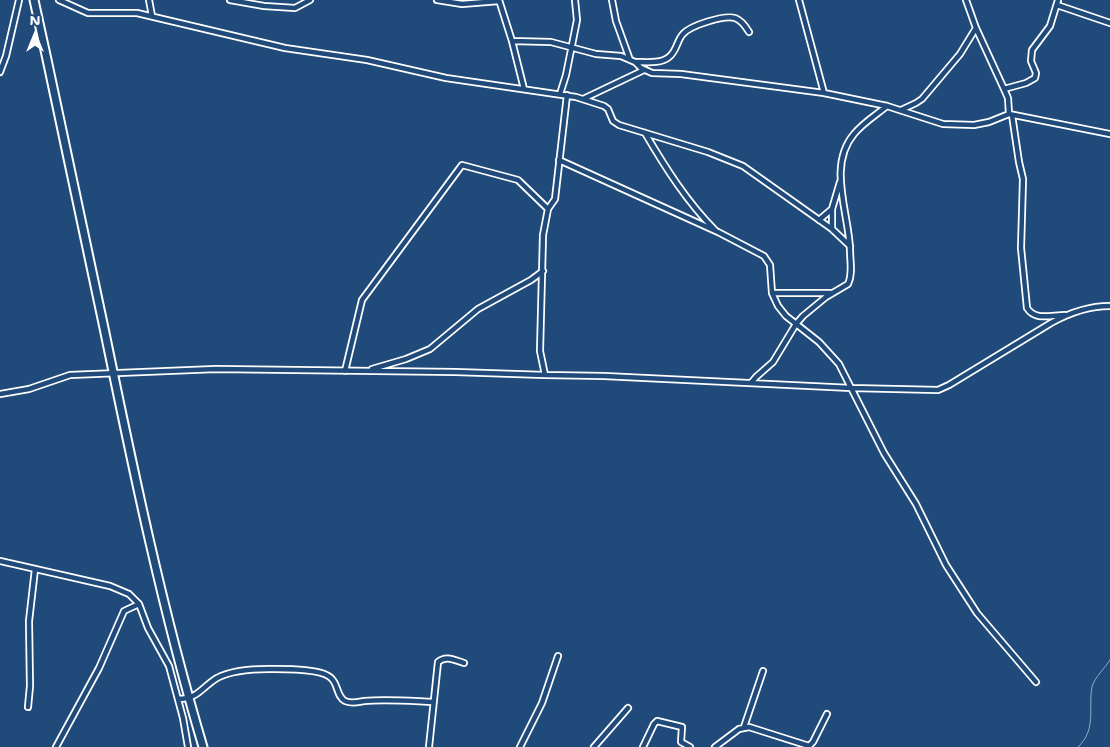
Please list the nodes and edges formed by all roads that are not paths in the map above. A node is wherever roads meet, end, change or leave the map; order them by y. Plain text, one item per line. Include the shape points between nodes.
1 (19, 0) edge
2 (34, 0) edge
3 (59, 0) edge
4 (149, 0) edge
5 (230, 0) edge
6 (310, 0) edge
7 (437, 0) edge
8 (499, 0) edge
9 (575, 0) edge
10 (612, 0) edge
11 (799, 0) edge
12 (966, 0) edge
13 (1058, 2) edge
14 (152, 16) junction
15 (1110, 23) edge
16 (976, 28) junction
17 (749, 32) dead end
18 (512, 40) junction
19 (572, 48) junction
20 (632, 61) junction
21 (644, 70) junction
22 (0, 72) edge
23 (524, 89) junction
24 (1004, 89) junction
25 (824, 93) junction
26 (560, 94) junction
27 (567, 95) junction
28 (583, 99) junction
29 (887, 106) junction
30 (901, 110) junction
31 (1011, 114) junction
32 (645, 133) junction
33 (1110, 134) edge
34 (559, 160) junction
35 (841, 180) junction
36 (548, 209) junction
37 (832, 209) junction
38 (819, 220) junction
39 (832, 229) junction
40 (718, 232) junction
41 (850, 246) junction
42 (543, 271) junction
43 (772, 293) junction
44 (833, 293) junction
45 (1110, 306) edge
46 (1066, 315) junction
47 (796, 324) junction
48 (345, 371) junction
49 (364, 371) junction
50 (113, 374) junction
51 (545, 375) junction
52 (751, 383) junction
53 (851, 388) junction
54 (0, 394) edge
55 (0, 560) edge
56 (35, 569) junction
57 (139, 604) junction
58 (558, 656) dead end
59 (464, 663) dead end
60 (763, 671) dead end
61 (1036, 682) dead end
62 (188, 698) junction
63 (178, 699) junction
64 (433, 702) junction
65 (28, 708) dead end
66 (628, 708) dead end
67 (827, 714) dead end
68 (744, 727) junction
69 (56, 747) edge
70 (188, 747) edge
71 (203, 747) edge
72 (429, 747) edge
73 (520, 747) edge
74 (594, 747) edge
75 (644, 747) edge
76 (690, 747) edge
77 (715, 747) edge

1 - 22 street
2 - 50 street
3 - 14 street via 88,13 131,12
4 - 14 street
5 - 6 street via 295,8
7 - 8 street via 462,4
8 - 18 street
9 - 19 street via 577,20
10 - 20 street via 616,21
11 - 25 street
12 - 16 street
13 - 15 street
13 - 24 street via 1050,26 1032,50 1035,78
14 - 23 street via 285,48
16 - 24 street
16 - 30 street via 960,54 922,98
17 - 20 street via 733,18 706,23 689,28 668,58
18 - 19 street via 550,42
18 - 23 street
19 - 20 street via 621,56
19 - 26 street
20 - 21 street
21 - 25 street via 652,74 681,74
21 - 28 street
23 - 26 street
24 - 31 street
25 - 29 street
26 - 27 street
27 - 28 street
27 - 34 street
28 - 32 street via 604,106 615,123
29 - 30 street
29 - 35 street via 850,138 843,158
30 - 31 street via 930,121 958,126 989,122
31 - 33 street
31 - 46 street via 1024,179 1021,248 1027,308 1037,316
32 - 38 street via 736,162
32 - 40 street via 702,217
34 - 36 street via 554,199
34 - 40 street
35 - 37 street
35 - 41 street
36 - 42 street
36 - 48 street via 518,180 462,165 362,300
37 - 38 street
37 - 39 street
38 - 39 street
39 - 41 street
40 - 43 street via 764,256 770,265
41 - 44 street via 850,282
42 - 49 street via 478,310 430,349
42 - 51 street via 540,351
43 - 44 street
43 - 47 street via 778,306
44 - 47 street
45 - 46 street
46 - 53 street via 938,390
47 - 52 street via 773,362
47 - 53 street via 839,364
48 - 49 street
48 - 50 street via 216,369
49 - 51 street
50 - 54 street via 66,375 29,389
50 - 62 street via 156,573
51 - 52 street
52 - 53 street
53 - 61 street via 946,565 977,613
55 - 56 street
56 - 57 street via 110,586 129,594
56 - 65 street
57 - 63 street via 168,666
57 - 69 street via 124,611 99,668
58 - 73 street via 542,703
59 - 64 street via 448,658 438,662
60 - 68 street
62 - 63 street
62 - 64 street via 223,675 270,669 327,675 347,702
62 - 71 street
63 - 70 street
64 - 72 street
66 - 74 street
67 - 68 street via 809,746
68 - 77 street
75 - 76 street via 657,721 682,726 681,742

